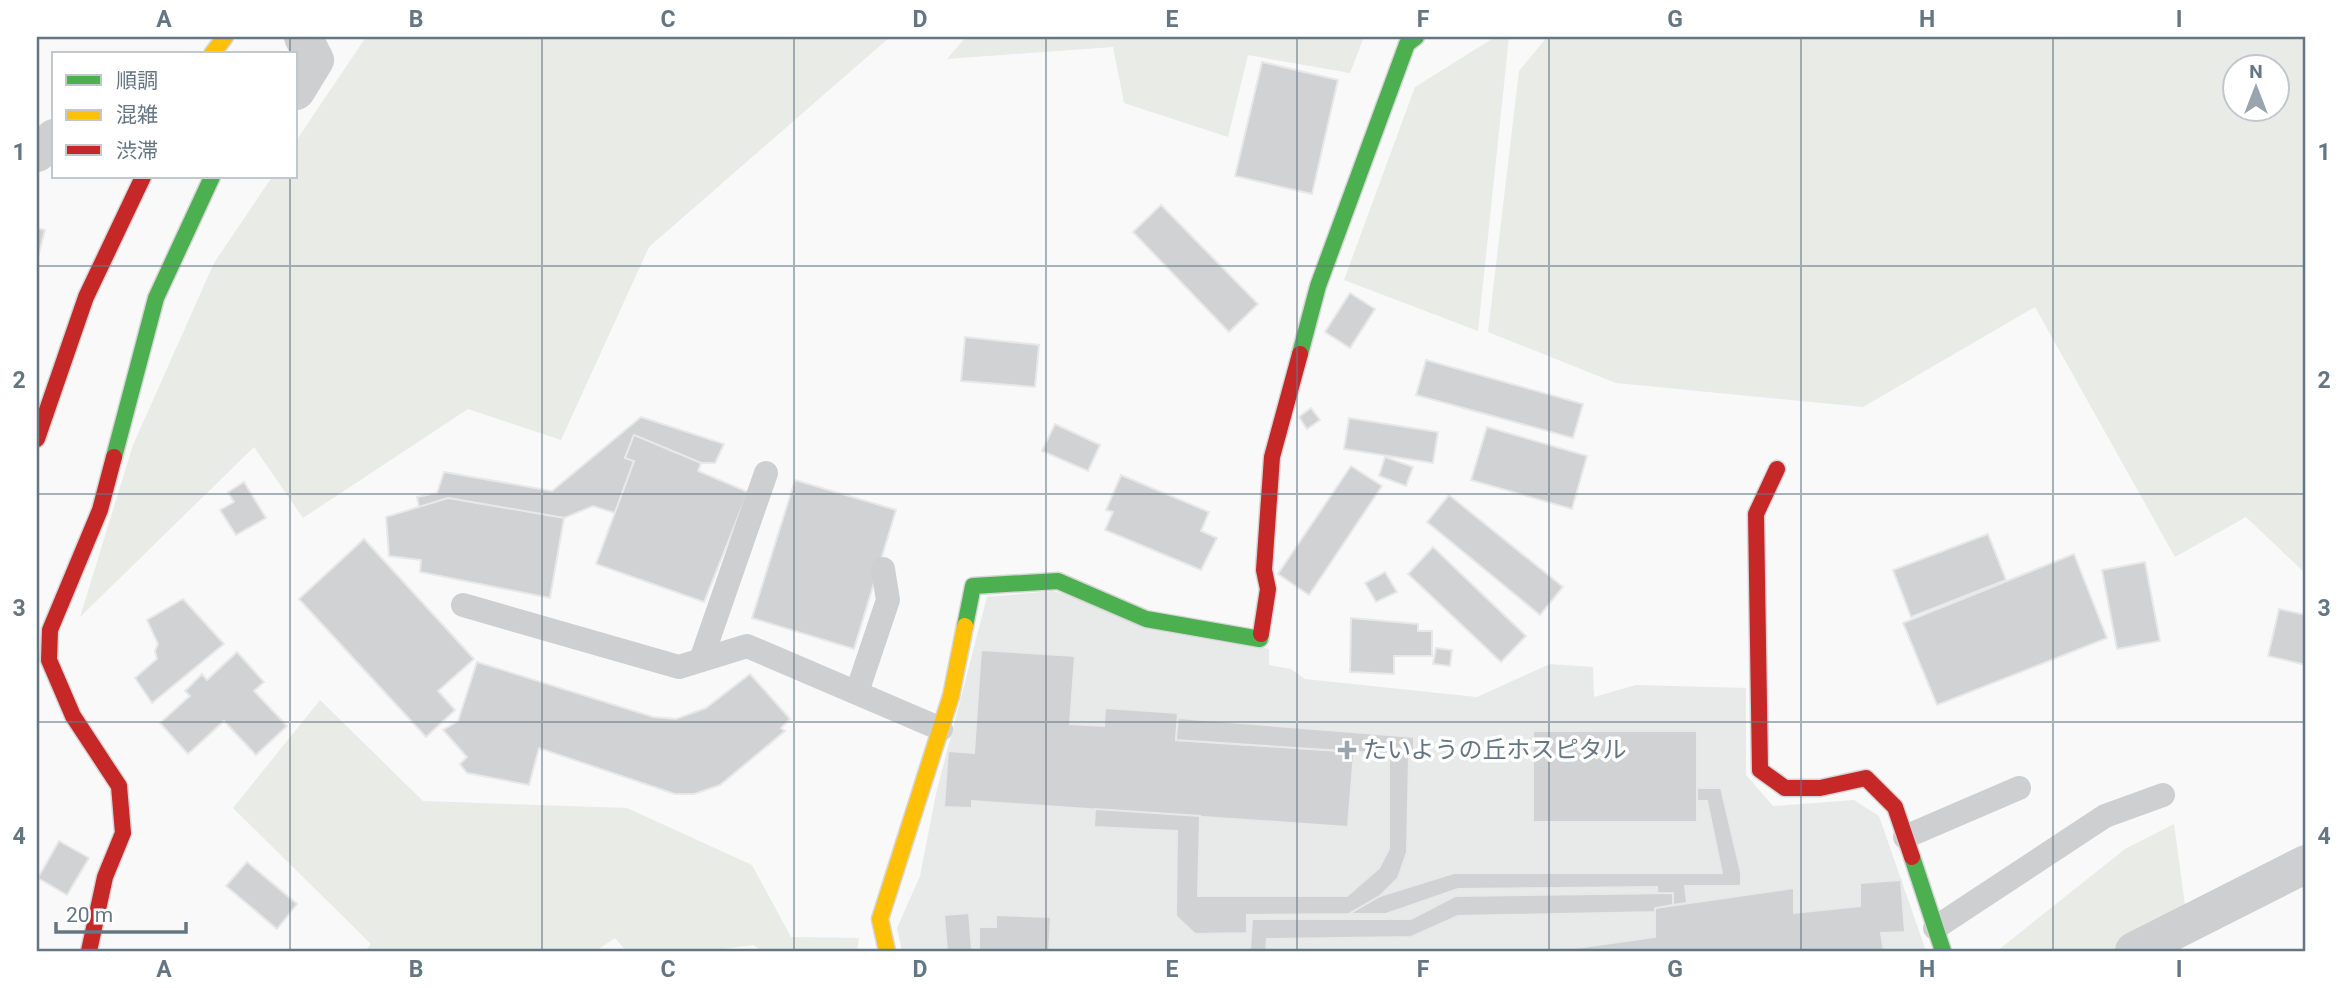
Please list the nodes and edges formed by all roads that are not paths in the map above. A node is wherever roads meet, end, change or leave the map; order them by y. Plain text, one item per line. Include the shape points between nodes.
1 (225, 37) edge
2 (303, 37) edge
3 (1416, 37) edge
4 (214, 52) edge
5 (298, 88) edge
6 (52, 140) edge
7 (37, 153) edge
8 (142, 178) edge
9 (212, 178) edge
10 (37, 439) edge
11 (1777, 469) dead end
12 (766, 473) dead end
13 (883, 569) dead end
14 (463, 605) dead end
15 (701, 660) junction
16 (857, 692) junction
17 (942, 729) junction
18 (2019, 788) dead end
19 (2162, 796) dead end
20 (1905, 837) junction
21 (2306, 864) edge
22 (1939, 940) edge
23 (89, 951) edge
24 (887, 951) edge
25 (2134, 951) edge

1 - 4 street
2 - 5 street via 314,60
3 - 17 street via 1407,44 1318,286 1272,457 1264,570 1268,589 1260,639 1146,619 1058,581 973,586
6 - 7 street
8 - 10 street via 86,297
9 - 23 street via 156,298 100,510 50,630 49,660 73,716 119,786 123,833 105,877
11 - 20 street via 1756,514 1760,770 1785,788 1820,788 1866,778 1895,807
12 - 15 lane
13 - 16 lane via 888,600
14 - 15 lane via 679,667
15 - 16 lane via 747,646
16 - 17 lane
17 - 24 street via 880,919
18 - 20 lane
19 - 22 lane via 2105,816
20 - 22 street
21 - 25 street

